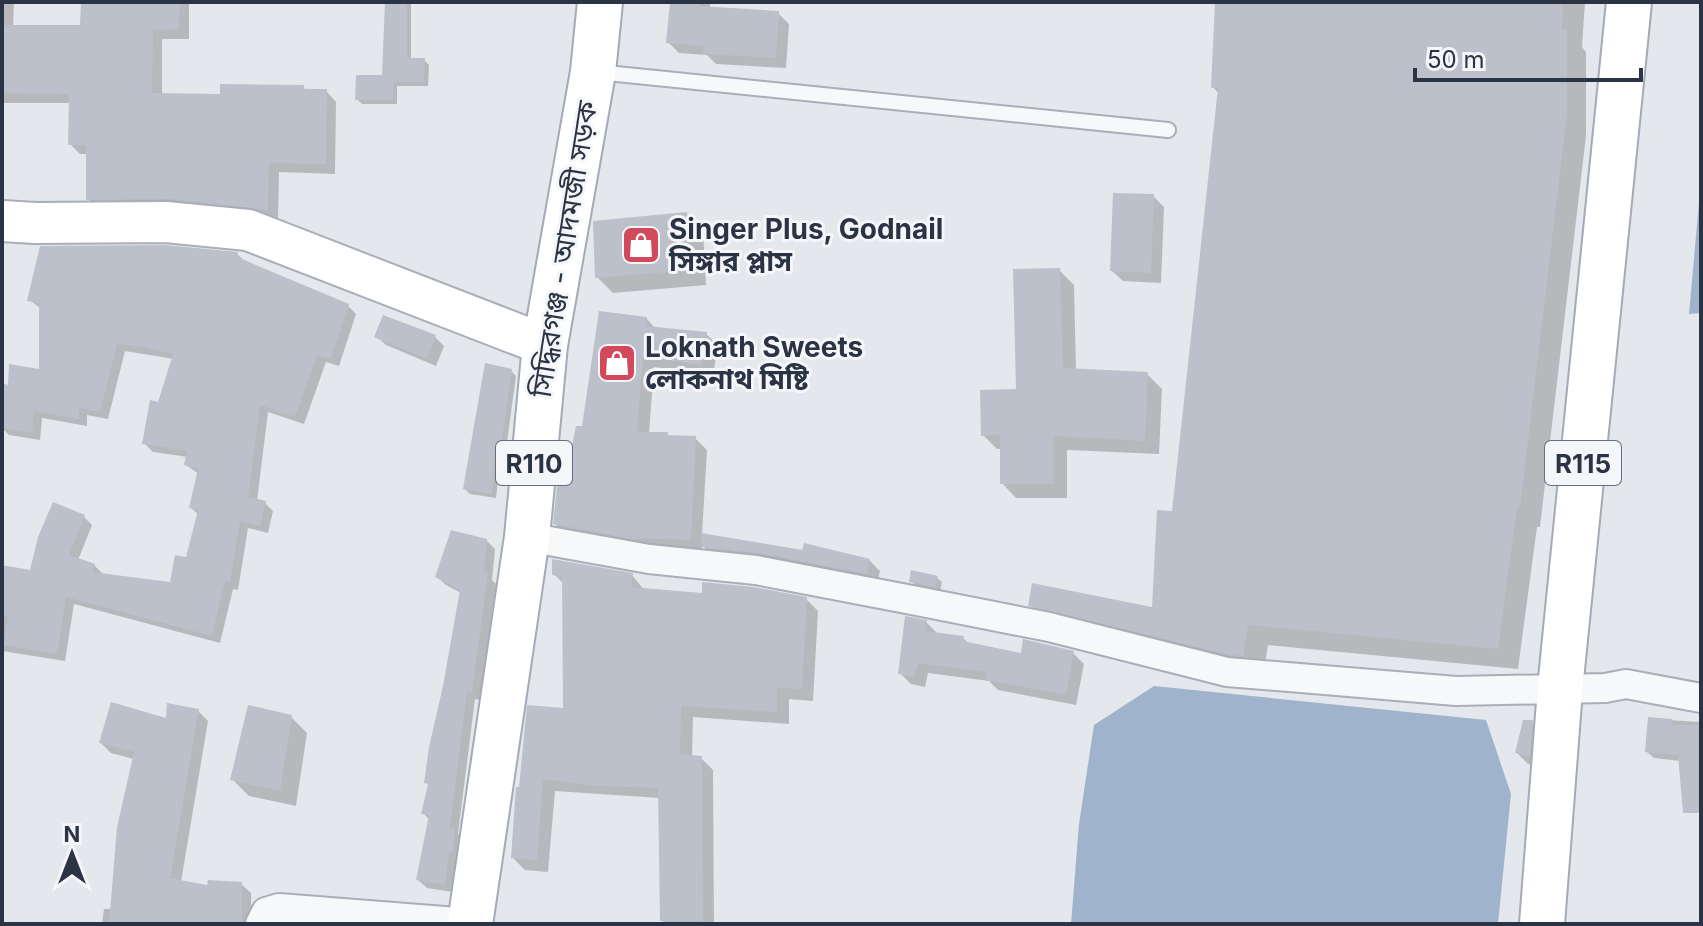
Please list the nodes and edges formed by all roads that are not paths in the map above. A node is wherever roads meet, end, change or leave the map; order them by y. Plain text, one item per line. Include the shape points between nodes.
1 (600, 2) edge
2 (1629, 2) edge
3 (593, 72) junction
4 (1168, 130) dead end
5 (2, 221) edge
6 (545, 345) junction
7 (527, 537) junction
8 (1560, 689) junction
9 (1701, 698) edge
10 (470, 923) edge
11 (260, 924) edge
12 (1542, 924) edge

1 - 3 main road, সিদ্ধিরগঞ্জ - আদমজী সড়ক / R110
2 - 8 main road, R115
3 - 4 lane
3 - 6 main road, সিদ্ধিরগঞ্জ - আদমজী সড়ক / R110
5 - 6 street via 166,222 248,230
6 - 7 main road, সিদ্ধিরগঞ্জ - আদমজী সড়ক / R110
7 - 8 street via 649,559 756,570 912,600 1049,627 1227,672 1456,691
7 - 10 main road, সিদ্ধিরগঞ্জ - আদমজী সড়ক / R110
8 - 9 street via 1626,684
8 - 12 main road, R115
10 - 11 street via 279,908 266,912

